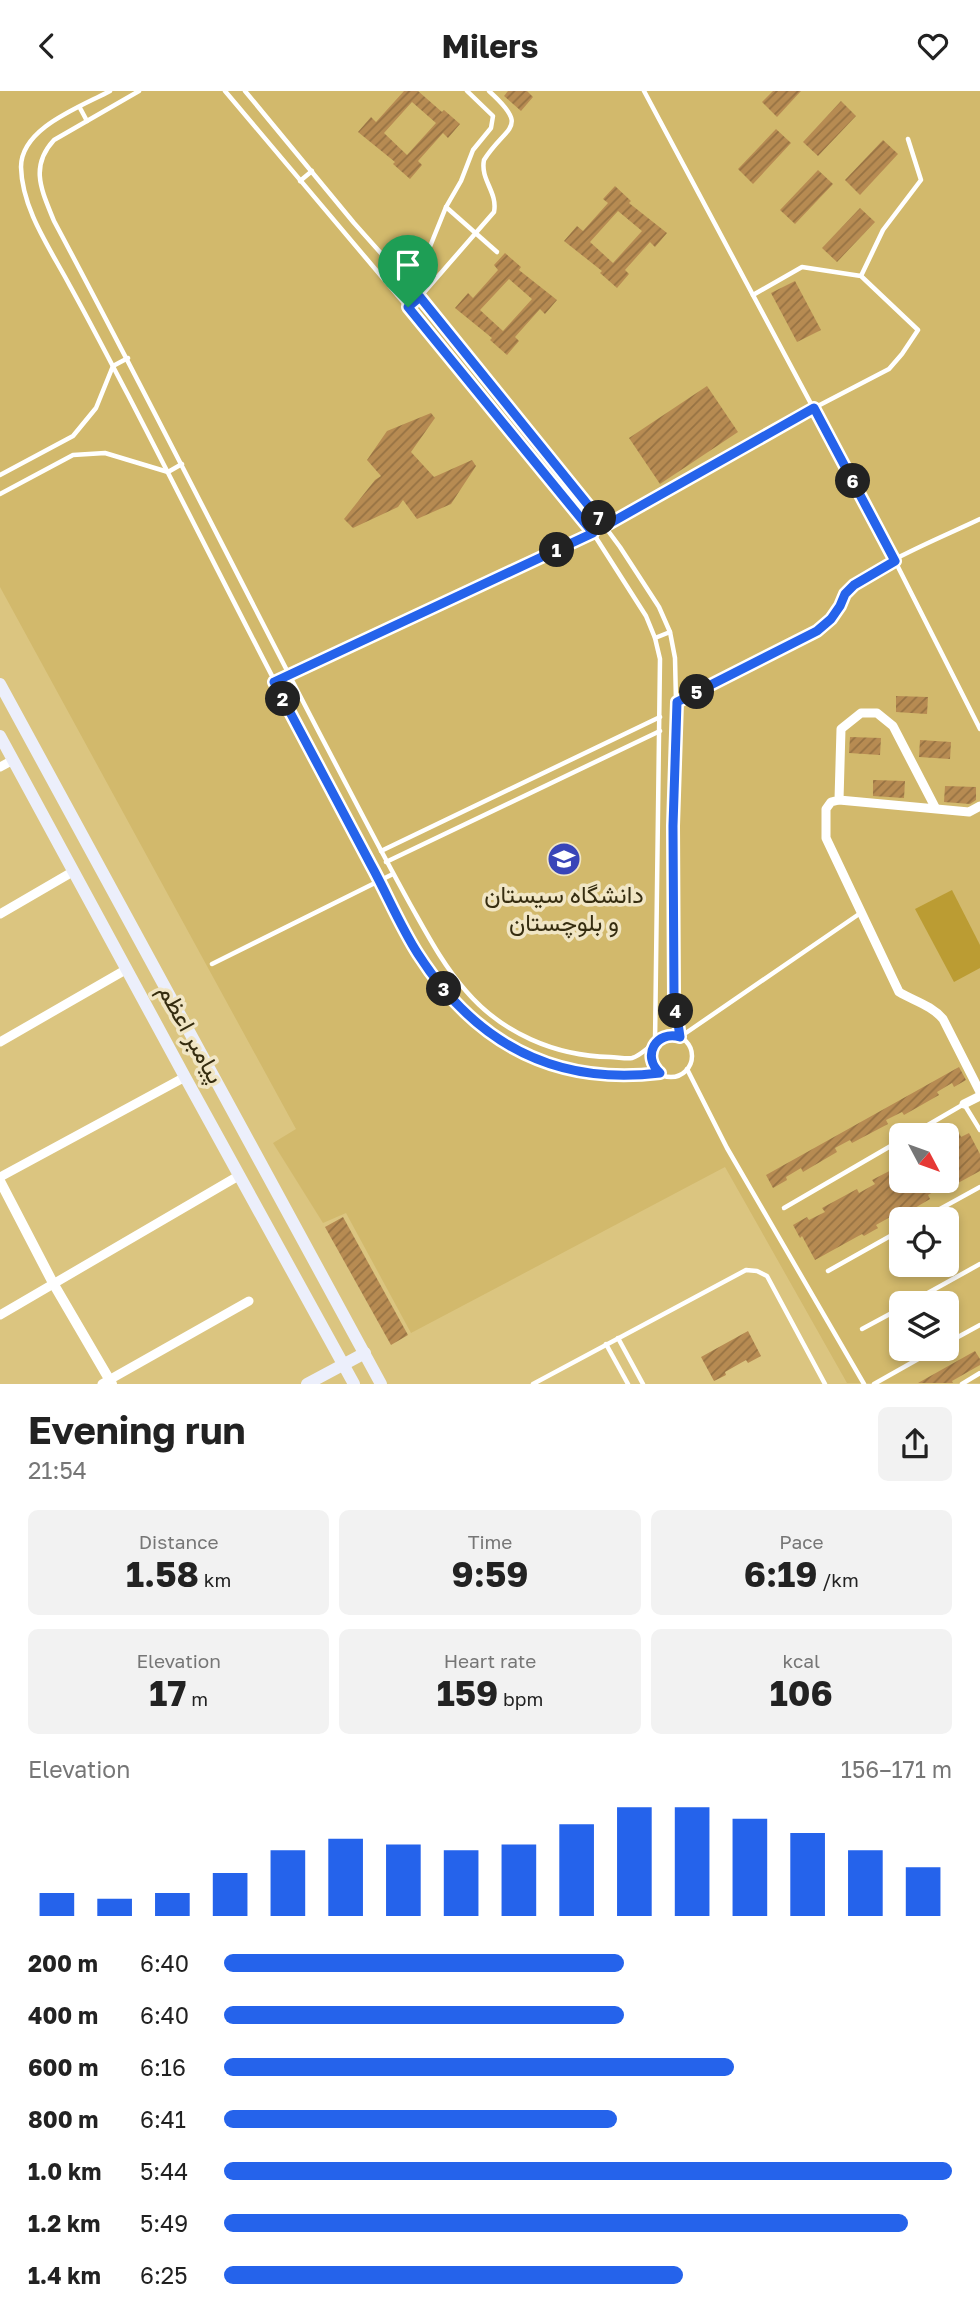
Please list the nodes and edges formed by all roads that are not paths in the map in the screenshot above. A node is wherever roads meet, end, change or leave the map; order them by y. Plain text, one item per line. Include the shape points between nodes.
1 (110, 91) edge
2 (139, 91) edge
3 (225, 91) edge
4 (245, 91) edge
5 (467, 91) edge
6 (489, 91) edge
7 (644, 91) edge
8 (80, 108) junction
9 (87, 121) junction
10 (908, 139) dead end
11 (312, 171) junction
12 (300, 181) junction
13 (446, 207) junction
14 (476, 234) junction
15 (497, 253) dead end
16 (401, 275) junction
17 (861, 276) junction
18 (753, 295) junction
19 (420, 297) junction
20 (408, 307) junction
21 (128, 358) junction
22 (113, 366) junction
23 (814, 408) junction
24 (183, 464) junction
25 (168, 472) junction
26 (0, 475) edge
27 (0, 494) edge
28 (980, 519) edge
29 (605, 526) junction
30 (593, 533) junction
31 (895, 561) junction
32 (670, 632) junction
33 (656, 638) junction
34 (289, 675) junction
35 (274, 682) junction
36 (0, 684) edge
37 (677, 702) junction
38 (660, 717) junction
39 (980, 729) edge
40 (660, 731) junction
41 (0, 736) edge
42 (13, 760) junction
43 (0, 767) edge
44 (839, 800) junction
45 (980, 806) edge
46 (935, 807) junction
47 (381, 851) junction
48 (386, 862) junction
49 (74, 871) junction
50 (393, 874) junction
51 (380, 880) junction
52 (863, 912) junction
53 (0, 914) edge
54 (212, 964) dead end
55 (127, 969) junction
56 (680, 1037) junction
57 (0, 1042) edge
58 (655, 1043) junction
59 (687, 1069) junction
60 (660, 1073) junction
61 (185, 1077) junction
62 (980, 1094) edge
63 (964, 1104) junction
64 (931, 1123) edge
65 (980, 1130) edge
66 (889, 1147) edge
67 (240, 1175) junction
68 (0, 1179) edge
69 (980, 1187) edge
70 (944, 1207) edge
71 (784, 1208) dead end
72 (889, 1237) edge
73 (980, 1264) edge
74 (828, 1271) dead end
75 (53, 1283) junction
76 (931, 1291) edge
77 (249, 1301) dead end
78 (889, 1314) edge
79 (0, 1315) edge
80 (980, 1325) edge
81 (862, 1329) dead end
82 (959, 1336) edge
83 (618, 1338) junction
84 (606, 1345) junction
85 (365, 1353) junction
86 (915, 1361) edge
87 (345, 1364) junction
88 (980, 1373) edge
89 (108, 1382) edge
90 (307, 1384) edge
91 (354, 1384) edge
92 (382, 1384) edge
93 (533, 1384) edge
94 (628, 1384) edge
95 (643, 1384) edge
96 (825, 1384) edge
97 (864, 1384) edge
98 (874, 1384) edge
99 (962, 1384) edge

1 - 8 lane
2 - 9 lane
3 - 12 lane
4 - 11 lane
5 - 13 lane via 490,112 492,123 473,150
6 - 14 lane via 513,119 512,127 484,160 484,176 496,204
7 - 18 lane
8 - 9 lane
8 - 22 lane via 33,136 21,167 36,223
9 - 21 lane via 54,140 45,150 39,174 54,221
10 - 17 lane via 921,180 883,230
11 - 12 lane
11 - 16 lane
12 - 20 lane
13 - 14 lane
13 - 16 lane via 429,249
14 - 15 lane
14 - 19 lane
16 - 19 lane
17 - 18 lane via 802,267
17 - 23 lane via 918,330 889,369
18 - 23 lane
19 - 20 lane
19 - 29 lane
20 - 30 lane
21 - 22 lane
21 - 24 lane
22 - 25 lane
22 - 26 lane via 96,408 73,436
23 - 29 lane
23 - 31 lane
24 - 25 lane
24 - 34 lane
25 - 27 lane via 105,453 73,455
25 - 35 lane
28 - 31 lane
29 - 30 lane
29 - 32 lane via 659,607
30 - 33 lane
30 - 34 lane
31 - 37 lane via 854,585 817,631
31 - 39 lane
32 - 33 lane
32 - 37 lane
33 - 38 lane
34 - 35 lane
34 - 47 lane
35 - 51 lane
36 - 85 main road, پیامبر اعظم
37 - 56 lane via 674,983
38 - 40 lane
38 - 47 lane
40 - 48 lane
40 - 58 lane
41 - 42 main road, پیامبر اعظم
42 - 43 street
42 - 49 main road, پیامبر اعظم
44 - 46 street
44 - 46 street via 841,729 861,713 877,713 893,726
44 - 52 street via 826,809 826,838
45 - 46 street via 970,812
47 - 48 lane
48 - 50 lane
49 - 53 street
49 - 55 main road, پیامبر اعظم
50 - 51 lane
50 - 58 lane via 448,969 495,1019 515,1033 540,1044 597,1057 634,1058
51 - 54 lane
51 - 60 lane via 417,953 455,1002 486,1032 534,1059 561,1067 596,1074
52 - 56 lane
52 - 62 street via 899,992 934,1009 943,1019
55 - 57 street
55 - 61 main road, پیامبر اعظم
56 - 58 lane via 666,1035
56 - 59 lane via 692,1051
58 - 60 lane via 652,1062
59 - 60 lane via 677,1076
59 - 97 lane via 727,1148
61 - 67 main road, پیامبر اعظم
61 - 68 street
62 - 63 street
63 - 64 lane
63 - 65 lane
66 - 71 lane
67 - 75 street
67 - 87 main road, پیامبر اعظم
68 - 75 street
69 - 70 lane
72 - 74 lane
73 - 76 lane
75 - 79 street
75 - 89 street
77 - 89 street
78 - 81 lane
80 - 82 lane
83 - 84 lane
83 - 95 lane
83 - 96 lane via 746,1270 757,1271 766,1276
84 - 93 lane
84 - 94 lane
85 - 87 main road
85 - 92 main road, پیامبر اعظم
86 - 98 lane
87 - 90 main road
87 - 91 main road, پیامبر اعظم
88 - 99 lane

